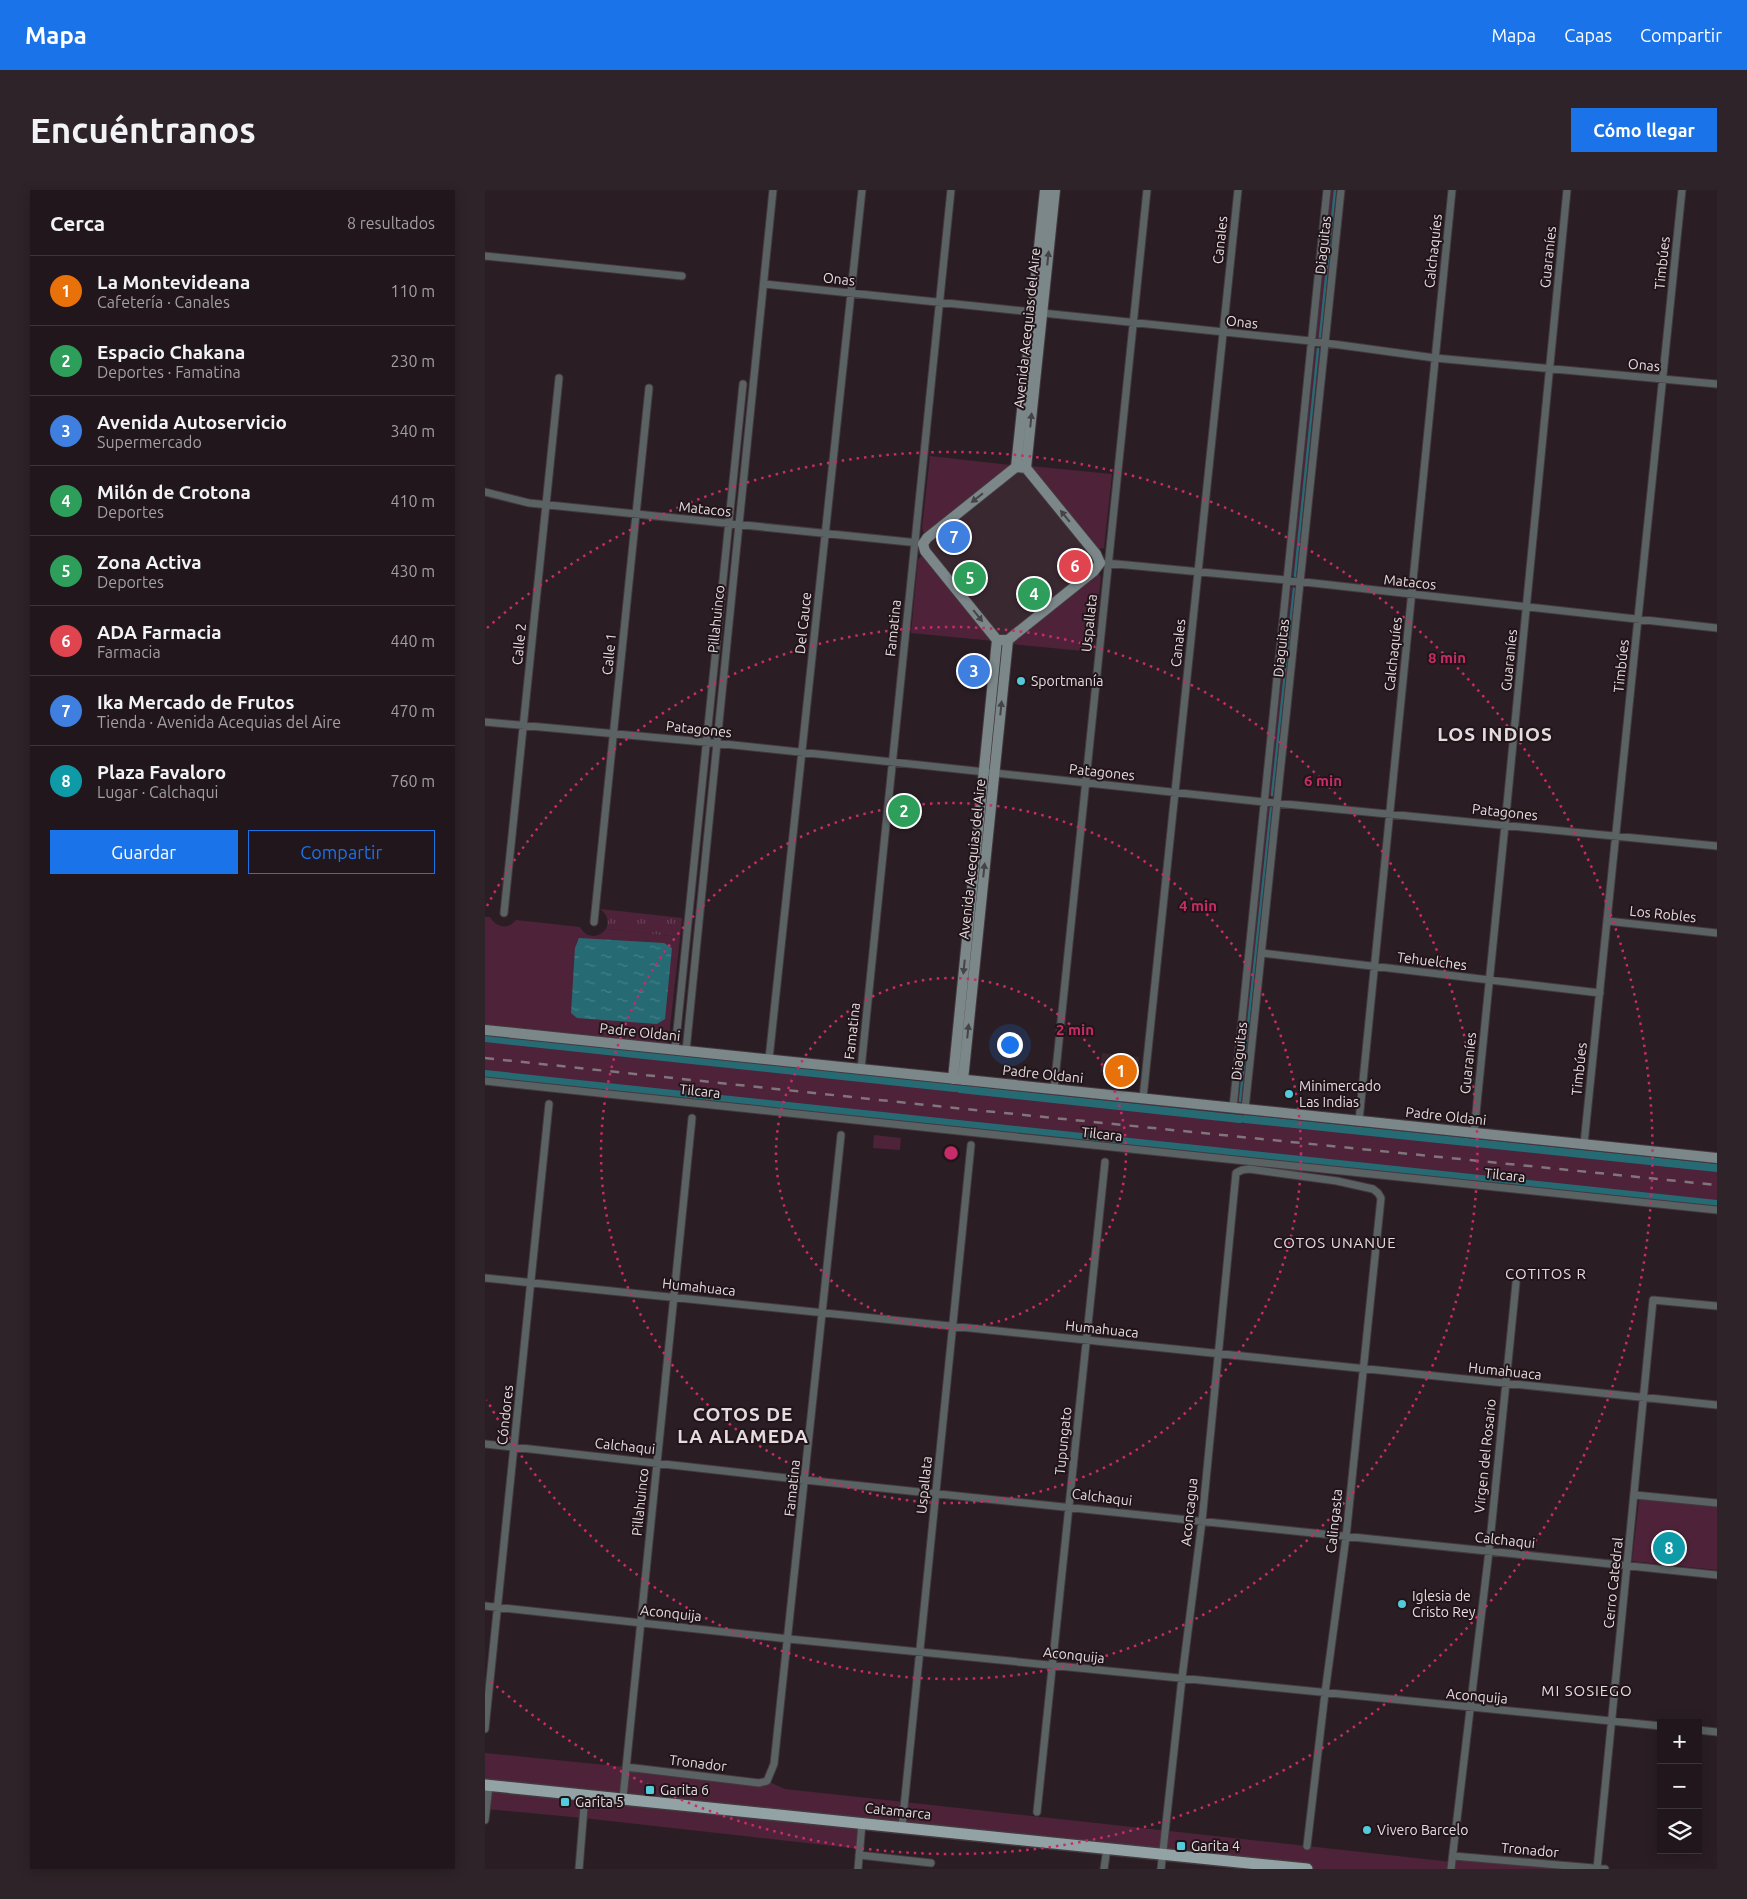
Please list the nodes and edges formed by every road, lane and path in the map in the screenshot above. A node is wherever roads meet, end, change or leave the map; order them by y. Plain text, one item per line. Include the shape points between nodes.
1 (773, 190) edge
2 (861, 190) edge
3 (951, 190) edge
4 (1045, 190) edge
5 (1055, 190) edge
6 (1147, 190) edge
7 (1238, 190) edge
8 (1327, 190) edge
9 (1341, 190) edge
10 (1452, 190) edge
11 (1567, 190) edge
12 (1682, 190) edge
13 (485, 256) edge
14 (681, 276) dead end
15 (764, 284) junction
16 (851, 293) junction
17 (939, 302) junction
18 (1037, 312) junction
19 (1133, 323) junction
20 (1223, 332) junction
21 (1311, 342) junction
22 (1325, 344) junction
23 (1435, 358) junction
24 (1549, 368) junction
25 (559, 378) dead end
26 (1663, 379) junction
27 (743, 384) dead end
28 (1717, 384) edge
29 (649, 388) dead end
30 (1021, 468) junction
31 (485, 492) edge
32 (546, 505) junction
33 (636, 514) junction
34 (729, 524) junction
35 (740, 525) junction
36 (825, 534) junction
37 (919, 543) junction
38 (1104, 563) junction
39 (1198, 572) junction
40 (1286, 580) junction
41 (1300, 582) junction
42 (1411, 594) junction
43 (1527, 607) junction
44 (1638, 619) junction
45 (1717, 628) edge
46 (1002, 640) junction
47 (485, 722) edge
48 (523, 724) junction
49 (613, 733) junction
50 (707, 742) junction
51 (715, 743) junction
52 (802, 753) junction
53 (891, 762) junction
54 (989, 773) junction
55 (1085, 783) junction
56 (1175, 792) junction
57 (1264, 802) junction
58 (1277, 803) junction
59 (1389, 814) junction
60 (1505, 825) junction
61 (1616, 835) junction
62 (1717, 846) edge
63 (504, 913) dead end
64 (1607, 921) junction
65 (594, 922) dead end
66 (1717, 933) edge
67 (1261, 953) junction
68 (1374, 966) junction
69 (1490, 980) junction
70 (1600, 993) junction
71 (485, 1030) edge
72 (680, 1050) junction
73 (769, 1060) junction
74 (861, 1069) junction
75 (958, 1079) junction
76 (485, 1081) edge
77 (1054, 1089) junction
78 (1143, 1098) junction
79 (549, 1104) dead end
80 (1233, 1108) junction
81 (1245, 1109) junction
82 (692, 1118) dead end
83 (1359, 1121) junction
84 (1474, 1133) junction
85 (841, 1135) dead end
86 (1584, 1144) junction
87 (971, 1145) dead end
88 (1717, 1158) edge
89 (1105, 1162) dead end
90 (1236, 1174) joint
91 (1717, 1210) edge
92 (485, 1278) edge
93 (531, 1283) junction
94 (1516, 1283) dead end
95 (674, 1297) junction
96 (1717, 1306) edge
97 (822, 1312) junction
98 (953, 1326) junction
99 (1087, 1340) junction
100 (1217, 1353) junction
101 (1362, 1368) junction
102 (1506, 1383) junction
103 (1644, 1397) junction
104 (1717, 1405) edge
105 (485, 1444) edge
106 (514, 1447) junction
107 (657, 1462) junction
108 (805, 1480) junction
109 (936, 1493) junction
110 (1635, 1495) junction
111 (1717, 1503) edge
112 (1069, 1506) junction
113 (1202, 1522) junction
114 (1346, 1537) junction
115 (1489, 1551) junction
116 (1628, 1566) junction
117 (1717, 1575) edge
118 (485, 1606) edge
119 (498, 1608) junction
120 (641, 1622) junction
121 (789, 1639) junction
122 (920, 1651) junction
123 (1052, 1666) junction
124 (1182, 1678) junction
125 (1325, 1693) junction
126 (1469, 1708) junction
127 (1612, 1721) junction
128 (1657, 1726) edge
129 (485, 1729) edge
130 (1702, 1730) edge
131 (1717, 1732) edge
132 (626, 1767) junction
133 (767, 1781) joint
134 (487, 1785) edge
135 (585, 1795) junction
136 (623, 1798) junction
137 (1037, 1812) dead end
138 (485, 1820) edge
139 (862, 1823) junction
140 (902, 1827) junction
141 (1307, 1846) dead end
142 (1107, 1848) junction
143 (1163, 1854) junction
144 (859, 1855) junction
145 (1453, 1856) junction
146 (931, 1863) dead end
147 (579, 1869) edge
148 (858, 1869) edge
149 (1104, 1869) edge
150 (1161, 1869) edge
151 (1307, 1869) edge
152 (1451, 1869) edge
153 (1597, 1869) edge
154 (1605, 1869) edge

1 - 15 street, Pillahuinco
2 - 16 street, Del Cauce
3 - 17 street, Famatina
4 - 18 street, Avenida Acequias del Aire
18 -> 5 street, Avenida Acequias del Aire
6 - 19 street, Uspallata
7 - 20 street, Canales
8 - 21 street, Diaguitas
9 - 22 street, Diaguitas
10 - 23 street, Calchaquíes
11 - 24 street, Guaraníes
12 - 26 street, Timbúes
13 - 14 street
15 - 16 street, Onas
15 - 35 street, Pillahuinco
16 - 17 street, Onas
16 - 36 street, Del Cauce
17 - 18 street, Onas
17 - 37 street, Famatina
18 - 19 street, Onas
18 - 30 street, Avenida Acequias del Aire
19 - 20 street, Onas
19 - 38 street, Uspallata
20 - 21 street, Onas
20 - 39 street, Canales
21 - 22 street, Onas
21 - 40 street, Diaguitas
22 - 23 street, Onas
22 - 41 street, Diaguitas
23 - 24 street, Onas
23 - 42 street, Calchaquíes
24 - 26 street, Onas
24 - 43 street, Guaraníes
25 - 32 street, Calle 2
26 - 28 street, Onas
26 - 44 street, Timbúes
27 - 34 street, Pillahuinco
29 - 33 street, Calle 1
30 -> 37 street
38 -> 30 street
31 - 32 street, Matacos
32 - 33 street, Matacos
32 - 48 street, Calle 2
33 - 34 street, Matacos
33 - 49 street, Calle 1
34 - 35 street, Matacos
34 - 50 street, Pillahuinco
35 - 36 street, Matacos
35 - 51 street, Pillahuinco
36 - 37 street, Matacos
36 - 52 street, Del Cauce
37 -> 46 street
37 - 53 street, Famatina
38 - 39 street, Matacos
38 - 46 street
38 - 55 street, Uspallata
39 - 40 street, Matacos
39 - 56 street, Canales
40 - 41 street, Matacos
40 - 57 street, Diaguitas
41 - 42 street, Matacos
41 - 58 street, Diaguitas
42 - 43 street, Matacos
42 - 59 street, Calchaquíes
43 - 44 street, Matacos
43 - 60 street, Guaraníes
44 - 45 street, Matacos
44 - 61 street, Timbúes
46 - 54 street, Avenida Acequias del Aire
47 - 48 street, Patagones
48 - 49 street, Patagones
48 - 63 street, Calle 2
49 - 50 street, Patagones
49 - 65 street, Calle 1
50 - 51 street, Patagones
50 - 72 street, Pillahuinco
51 - 52 street, Patagones
51 - 72 street, Pillahuinco
52 - 53 street, Patagones
52 - 73 street, Del Cauce
53 - 54 street, Patagones
53 - 74 street, Famatina
54 - 55 street, Patagones
54 - 75 street, Avenida Acequias del Aire
55 - 56 street, Patagones
55 - 77 street, Uspallata
56 - 57 street, Patagones
56 - 78 street, Canales
57 - 58 street, Patagones
57 - 80 street, Diaguitas
58 - 59 street, Patagones
58 - 67 street, Diaguitas
59 - 60 street, Patagones
59 - 68 street, Calchaquíes
60 - 61 street, Patagones
60 - 69 street, Guaraníes
61 - 62 street, Patagones
61 - 64 street, Timbúes
64 - 66 street, Los Robles
64 - 70 street, Timbúes
67 - 68 street, Tehuelches
67 - 81 street, Diaguitas
68 - 69 street, Tehuelches
68 - 83 street, Calchaquíes
69 - 70 street, Tehuelches
69 - 84 street, Guaraníes
70 - 86 street, Timbúes
71 - 72 street, Padre Oldani
72 - 73 street, Padre Oldani
73 - 74 street, Padre Oldani
74 - 75 street, Padre Oldani
75 - 77 street, Padre Oldani
76 - 91 street, Tilcara
77 - 78 street, Padre Oldani
78 - 80 street, Padre Oldani
79 - 93 street, Cóndores
80 - 81 street, Padre Oldani
81 - 83 street, Padre Oldani
82 - 95 street, Pillahuinco
83 - 84 street, Padre Oldani
84 - 86 street, Padre Oldani
85 - 97 street, Famatina
86 - 88 street, Padre Oldani
87 - 98 street, Uspallata
89 - 99 street, Tupungato
90 - 100 street, Aconcagua
90 - 101 street, Calingasta via 1249,1169 1337,1181 1378,1193 1381,1198
92 - 93 street, Humahuaca
93 - 95 street, Humahuaca
93 - 106 street, Cóndores
94 - 102 street, Virgen del Rosario
95 - 97 street, Humahuaca
95 - 107 street, Pillahuinco
96 - 103 street, Cerro Catedral via 1653,1300
97 - 98 street, Humahuaca
97 - 108 street, Famatina
98 - 99 street, Humahuaca
98 - 109 street, Uspallata
99 - 100 street, Humahuaca
99 - 112 street, Tupungato
100 - 101 street, Humahuaca
100 - 113 street, Aconcagua
101 - 102 street, Humahuaca
101 - 114 street, Calingasta
102 - 103 street, Humahuaca
102 - 115 street, Virgen del Rosario
103 - 104 street, Humahuaca
103 - 110 street, Cerro Catedral
105 - 106 street, Calchaqui
106 - 107 street, Calchaqui
106 - 119 street, Cóndores
107 - 108 street, Calchaqui
107 - 120 street, Pillahuinco
108 - 109 street, Calchaqui
108 - 121 street, Famatina
109 - 112 street, Calchaqui
109 - 122 street, Uspallata
110 - 111 street
110 - 116 street, Cerro Catedral
112 - 113 street, Calchaqui
112 - 123 street, Tupungato
113 - 114 street, Calchaqui
113 - 124 street, Aconcagua
114 - 115 street, Calchaqui
114 - 125 street, Calingasta
115 - 116 street, Calchaqui
115 - 126 street, Virgen del Rosario
116 - 117 street, Calchaqui
116 - 127 street, Cerro Catedral
118 - 119 street, Aconquija
119 - 120 street, Aconquija
119 - 129 street, Cóndores
120 - 121 street, Aconquija
120 - 132 street, Pillahuinco
121 - 122 street, Aconquija
121 - 133 street, Famatina via 775,1764
122 - 123 street, Aconquija
122 - 140 street, Uspallata
123 - 124 street, Aconquija
123 - 137 street, Tupungato
124 - 125 street, Aconquija
124 - 143 street, Aconcagua
125 - 126 street, Aconquija
125 - 141 street, Calingasta
126 - 127 street, Aconquija
126 - 145 street, Virgen del Rosario
127 - 128 street, Aconquija
127 - 153 street, Cerro Catedral
130 - 131 street
132 - 133 street, Tronador via 759,1783
132 - 136 street, Pillahuinco
134 - 135 main road, Catamarca
134 - 138 street
135 - 136 main road, Catamarca
135 - 147 street
136 - 139 main road, Catamarca
139 - 140 main road, Catamarca
139 - 144 street
140 - 142 main road, Catamarca
142 - 143 main road, Catamarca
142 - 149 street
143 - 150 street, Aconcagua
143 - 151 main road, Catamarca
144 - 146 street
144 - 148 street
145 - 152 street, Virgen del Rosario
145 - 153 street, Tronador
153 - 154 street, Tronador

